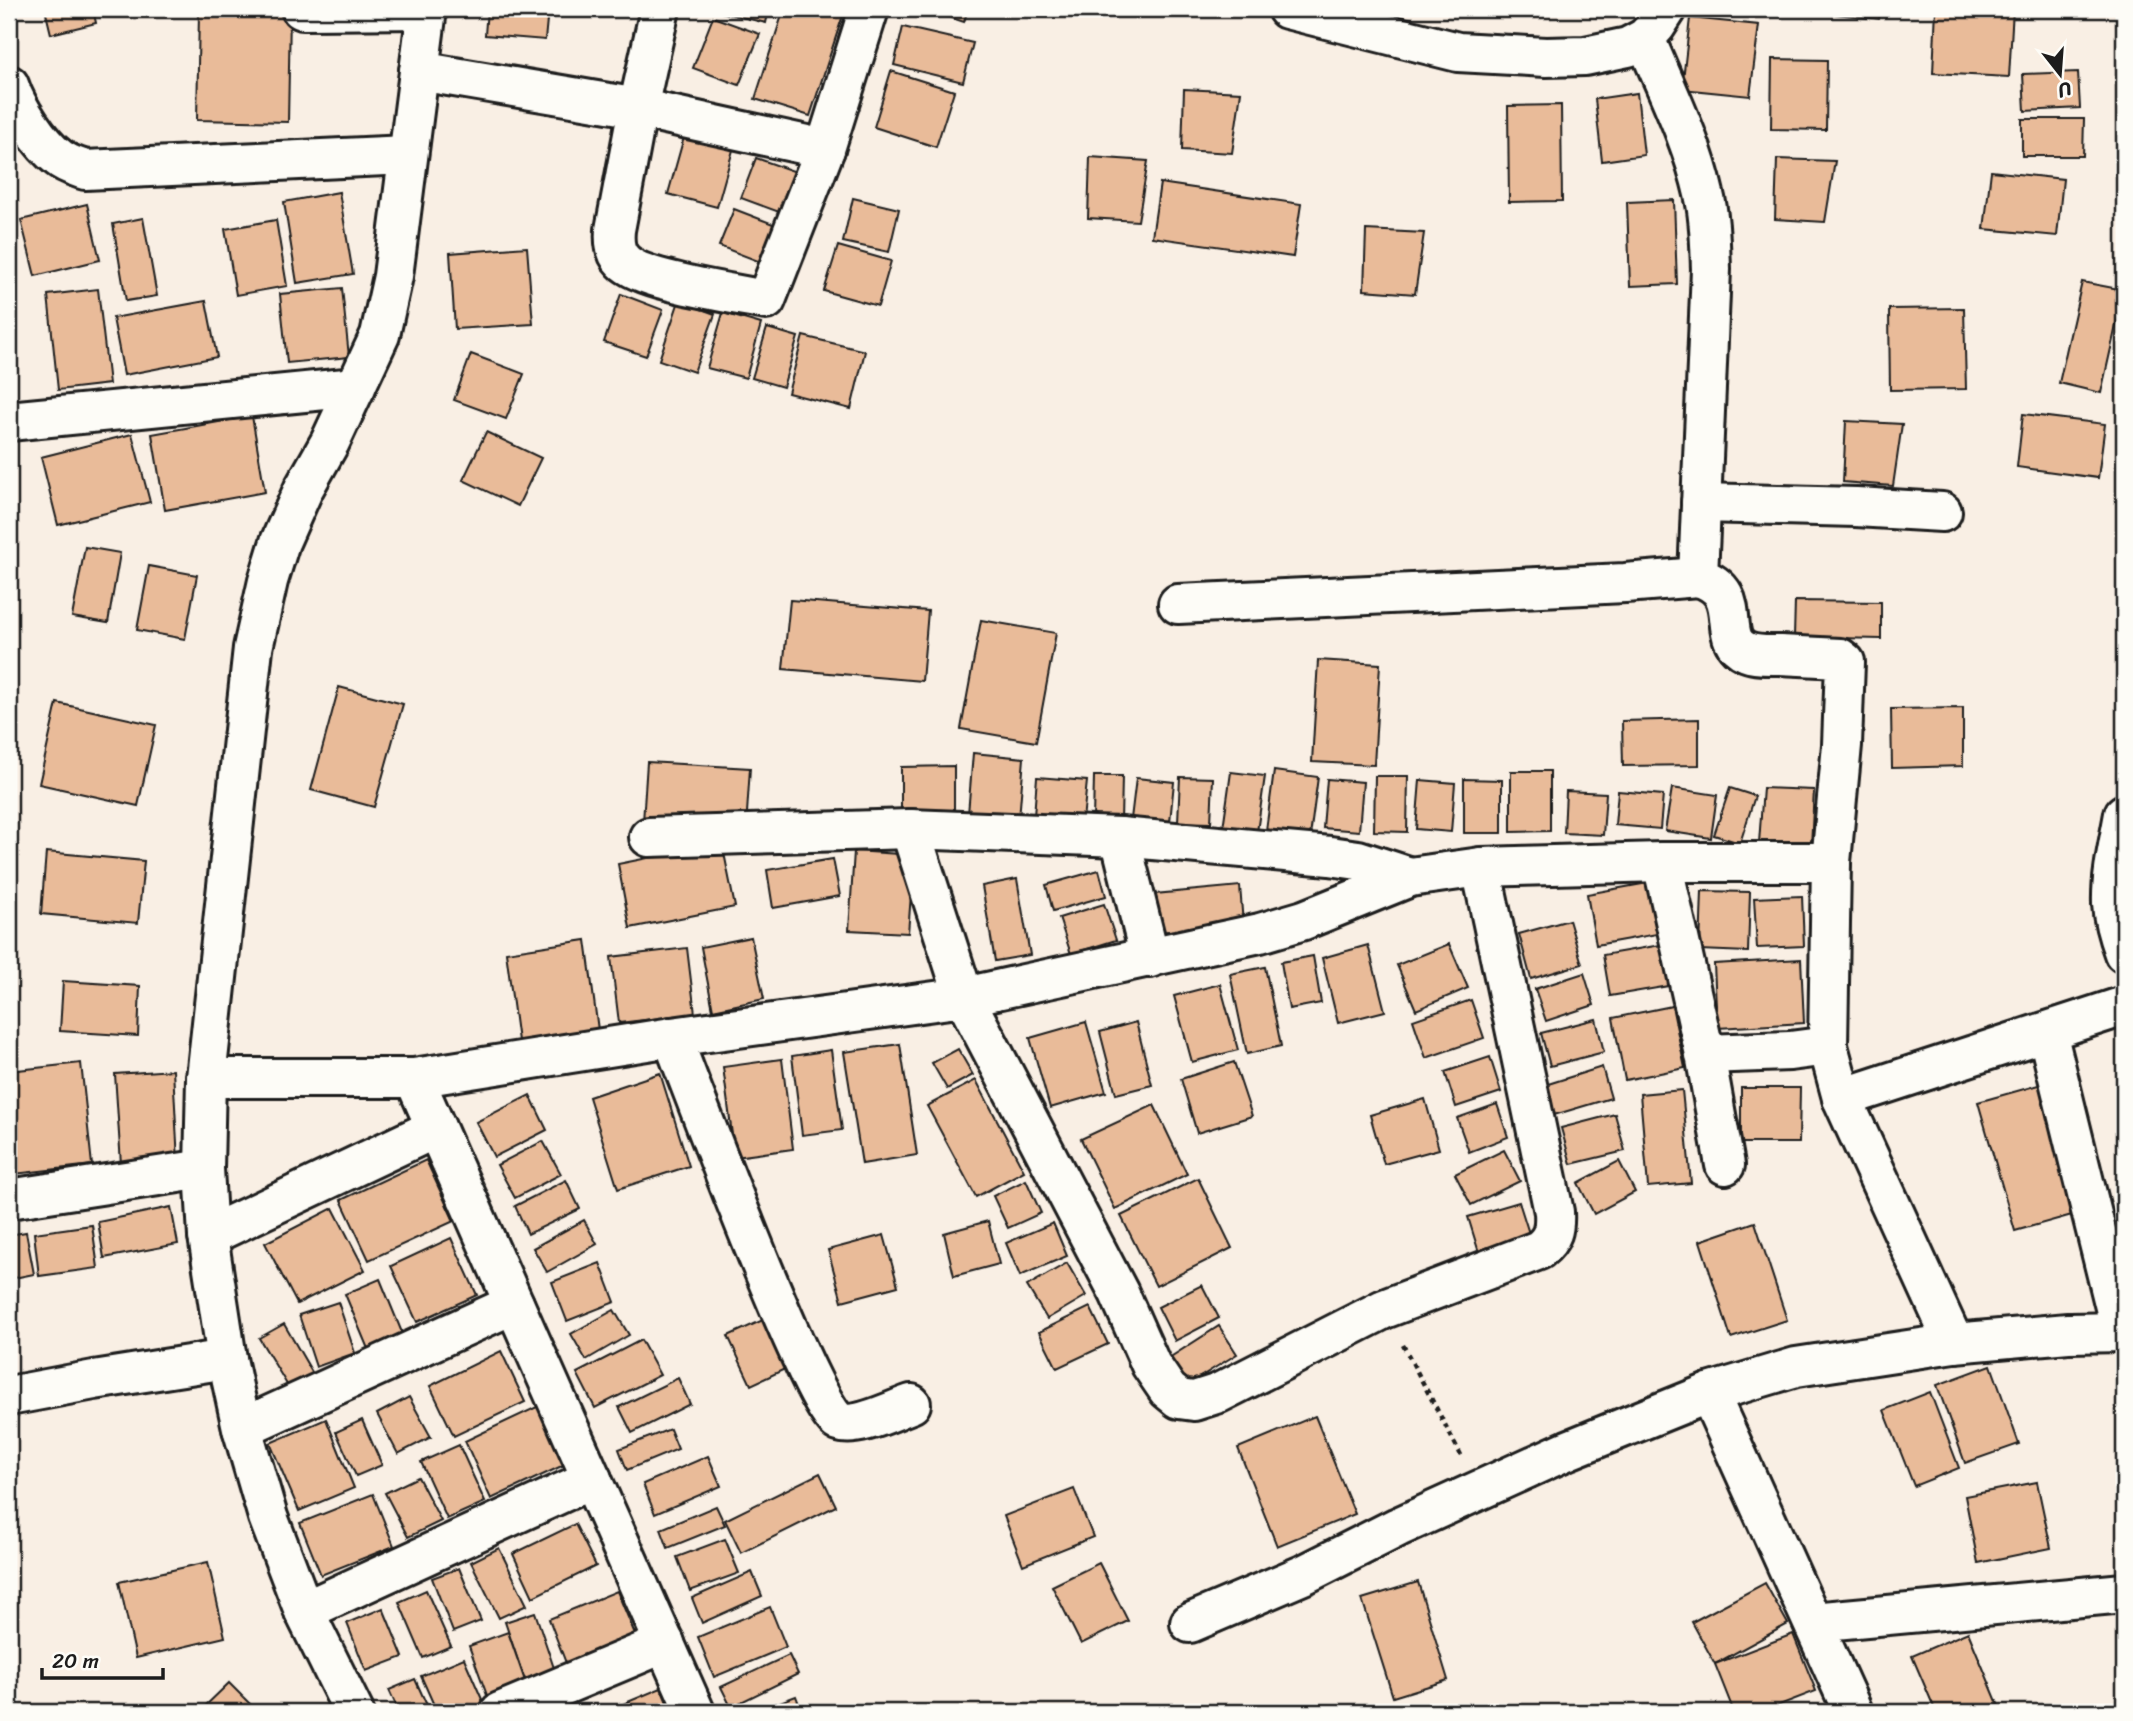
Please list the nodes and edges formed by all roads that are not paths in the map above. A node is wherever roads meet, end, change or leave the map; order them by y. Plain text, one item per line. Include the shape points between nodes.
1 (301, 9) edge
2 (427, 9) edge
3 (869, 9) edge
4 (1287, 9) edge
5 (655, 17) edge
6 (1656, 23) edge
7 (419, 71) junction
8 (9, 85) edge
9 (638, 108) junction
10 (825, 149) junction
11 (407, 155) junction
12 (356, 387) junction
13 (9, 421) edge
14 (1701, 503) junction
15 (1942, 512) dead end
16 (1698, 577) junction
17 (1178, 604) dead end
18 (2124, 814) edge
19 (910, 830) junction
20 (649, 837) dead end
21 (1120, 837) junction
22 (1831, 862) junction
23 (1662, 863) junction
24 (1481, 867) junction
25 (1410, 877) junction
26 (2124, 953) edge
27 (1150, 958) junction
28 (964, 997) junction
29 (2124, 1006) edge
30 (2047, 1032) junction
31 (672, 1037) junction
32 (1828, 1046) junction
33 (1705, 1054) junction
34 (206, 1078) junction
35 (414, 1078) junction
36 (1842, 1098) junction
37 (436, 1128) junction
38 (1725, 1165) dead end
39 (204, 1169) junction
40 (9, 1199) edge
41 (208, 1236) junction
42 (514, 1304) junction
43 (2123, 1332) edge
44 (1954, 1343) junction
45 (227, 1359) junction
46 (1709, 1393) junction
47 (9, 1396) edge
48 (911, 1404) dead end
49 (242, 1428) junction
50 (592, 1479) junction
51 (2124, 1593) edge
52 (304, 1611) junction
53 (1813, 1622) junction
54 (1190, 1623) dead end
55 (665, 1643) junction
56 (354, 1712) edge
57 (500, 1712) edge
58 (695, 1712) edge
59 (1853, 1712) edge

1 - 2 street
2 - 7 street
3 - 10 street
4 - 6 street via 1458,52 1545,57 1628,47
5 - 9 street
6 - 14 street via 1705,195 1710,228
7 - 9 street
7 - 11 street
8 - 11 street via 25,119 41,139 59,159 85,170
9 - 10 street
9 - 10 street via 614,239 624,264 654,278 766,300
11 - 12 street via 380,335
12 - 13 street
12 - 34 street via 280,542 253,648
14 - 15 street
14 - 16 street
16 - 17 street
16 - 22 street via 1710,580 1723,592 1731,633 1745,652 1845,662
18 - 26 street via 2112,904
19 - 20 street
19 - 21 street
19 - 28 street
21 - 25 street via 1331,856
21 - 27 street
22 - 23 street
22 - 32 street
23 - 24 street
23 - 33 street
24 - 25 street
24 - 28 street via 1554,1212 1554,1232 1539,1250 1384,1309 1206,1399 1185,1400 1173,1395 1151,1365 1119,1293
25 - 27 street via 1304,920
27 - 28 street
28 - 31 street
29 - 30 street
30 - 36 street
30 - 43 street
31 - 35 street
31 - 48 street via 773,1294 826,1408 838,1421 854,1423
32 - 33 street
32 - 36 street
33 - 38 street
34 - 35 street
34 - 39 street
35 - 37 street
36 - 44 street
37 - 41 street
37 - 42 street
39 - 40 street
39 - 41 street
41 - 45 street
42 - 49 street
42 - 50 street
43 - 44 street via 2068,1332
44 - 46 street via 1796,1367
45 - 47 street
45 - 49 street
46 - 53 street
46 - 54 street via 1568,1450
49 - 52 street via 268,1517
50 - 52 street
50 - 55 street
51 - 53 street
52 - 56 street
53 - 59 street
55 - 57 street
55 - 58 street

